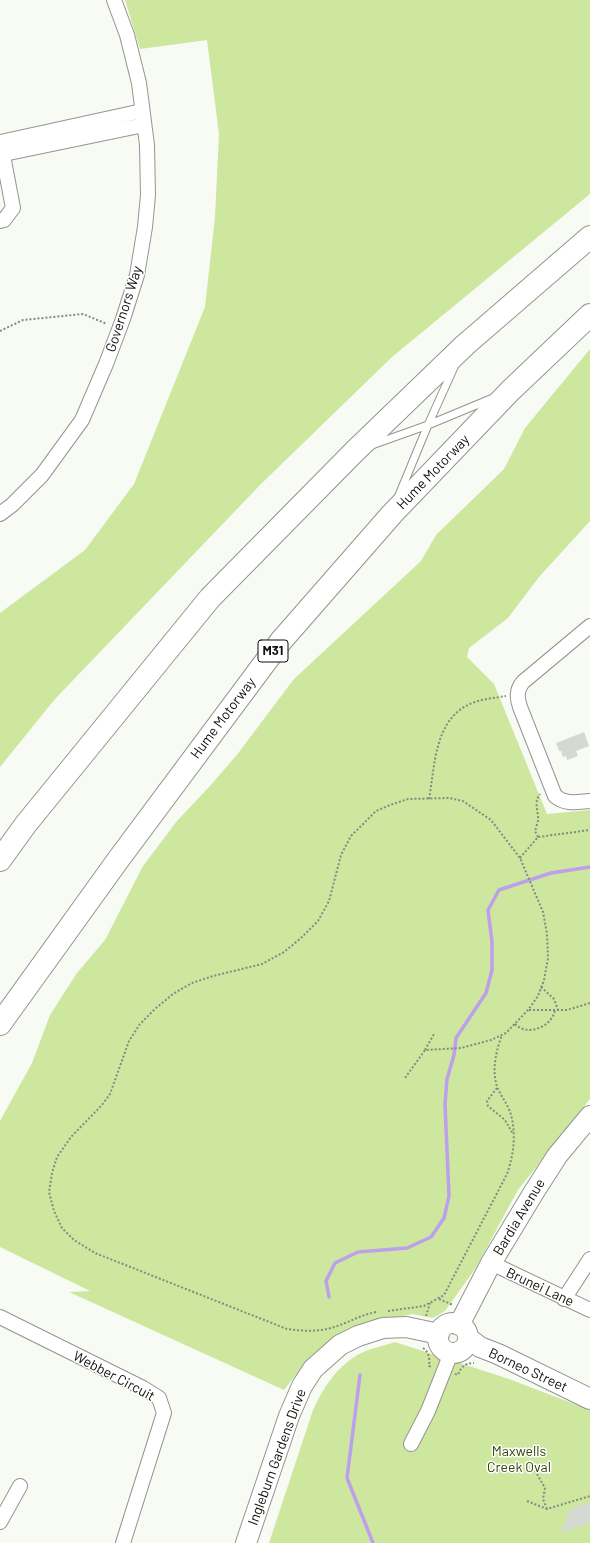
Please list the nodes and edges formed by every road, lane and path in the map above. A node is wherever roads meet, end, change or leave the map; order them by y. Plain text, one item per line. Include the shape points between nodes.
1 (114, 0) edge
2 (142, 111) junction
3 (144, 125) junction
4 (2, 145) edge
5 (0, 221) edge
6 (590, 237) edge
7 (590, 315) edge
8 (119, 329) junction
9 (0, 331) edge
10 (464, 345) junction
11 (510, 391) junction
12 (428, 425) junction
13 (355, 451) junction
14 (0, 514) edge
15 (392, 514) junction
16 (590, 626) edge
17 (506, 696) dead end
18 (541, 793) dead end
19 (429, 799) junction
20 (590, 801) edge
21 (590, 830) edge
22 (538, 837) junction
23 (520, 858) junction
24 (0, 860) edge
25 (541, 987) junction
26 (590, 1002) edge
27 (528, 1010) junction
28 (557, 1010) junction
29 (0, 1024) edge
30 (515, 1024) junction
31 (434, 1034) dead end
32 (502, 1035) junction
33 (425, 1050) junction
34 (405, 1078) dead end
35 (498, 1088) junction
36 (590, 1116) edge
37 (514, 1135) junction
38 (590, 1259) edge
39 (491, 1263) junction
40 (564, 1299) junction
41 (590, 1310) edge
42 (388, 1311) dead end
43 (380, 1312) dead end
44 (0, 1317) edge
45 (463, 1331) junction
46 (439, 1334) junction
47 (422, 1347) dead end
48 (451, 1353) junction
49 (429, 1366) dead end
50 (590, 1399) edge
51 (410, 1444) dead end
52 (533, 1467) dead end
53 (20, 1486) dead end
54 (590, 1496) edge
55 (527, 1501) dead end
56 (547, 1510) junction
57 (0, 1522) edge
58 (123, 1543) edge
59 (246, 1543) edge

1 - 2 street, Governors Way via 128,35 139,83
2 - 3 street, Governors Way
2 - 4 street
3 - 4 street
3 - 8 street, Governors Way via 148,195 146,227 137,275
4 - 5 street via 13,208 4,220
6 - 10 highway
7 - 11 highway, Hume Motorway / M31
8 - 9 path via 83,314 23,320
8 - 14 street, Governors Way via 82,420 42,475
10 - 12 lane
10 - 13 highway
11 - 12 lane
11 - 15 highway, Hume Motorway / M31
12 - 13 lane
12 - 15 lane
13 - 24 highway via 210,598 26,824
15 - 29 highway, Hume Motorway / M31 via 281,641
16 - 20 street via 522,682 518,695 520,707 555,796 568,802
17 - 19 path via 468,705 448,722 440,736
18 - 22 path via 536,806 538,820 535,831
19 - 23 path via 449,798 463,801 491,820
19 - 43 path via 408,799 390,805 376,811 364,822 351,836 341,855 329,901 318,921 284,952 262,964 192,983 173,994 140,1024 129,1041 110,1094 102,1106 71,1137 58,1156 49,1192 62,1228 74,1240 95,1253 287,1329 315,1331
21 - 22 path
22 - 23 path
23 - 25 path via 544,912 548,958
25 - 27 path
25 - 28 path via 554,999
26 - 28 path via 567,1010
27 - 28 path
27 - 30 path
28 - 30 path via 551,1020 542,1026 528,1030
30 - 32 path
31 - 33 path
32 - 33 path via 461,1048
32 - 35 path via 495,1058
33 - 34 path
35 - 37 path via 513,1120
35 - 37 path via 486,1101 488,1106 505,1120
36 - 39 street, Bardia Avenue via 557,1156
37 - 42 path via 512,1160 507,1174 444,1295 424,1306
38 - 40 street
39 - 40 street, Brunei Lane
39 - 45 street, Bardia Avenue
40 - 41 street, Brunei Lane
44 - 58 street, Webber Circuit via 159,1398 164,1413
45 - 46 street via 455,1324 445,1326
45 - 48 street via 466,1345 464,1349
45 - 50 street, Borneo Street via 480,1348 498,1354
46 - 48 street via 439,1344
46 - 59 street, Ingleburn Gardens Drive via 406,1326 383,1328 340,1345 313,1369 302,1386 289,1416
47 - 49 path via 430,1358
48 - 51 street via 428,1411
52 - 56 path via 545,1488 543,1499
53 - 57 street
54 - 56 path
55 - 56 path

